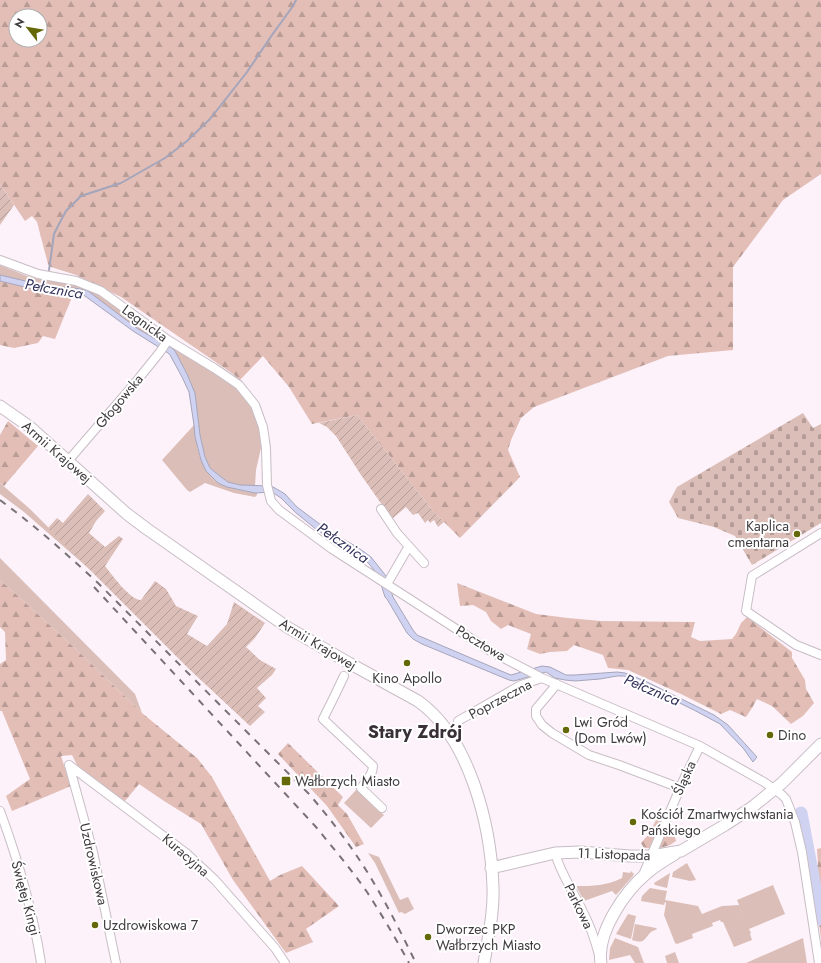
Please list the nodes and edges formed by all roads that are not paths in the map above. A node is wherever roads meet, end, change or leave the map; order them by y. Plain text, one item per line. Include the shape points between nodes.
1 (0, 260) edge
2 (168, 340) junction
3 (0, 406) edge
4 (262, 427) joint
5 (68, 461) junction
6 (381, 509) dead end
7 (821, 533) edge
8 (409, 546) junction
9 (424, 563) dead end
10 (390, 583) junction
11 (821, 655) edge
12 (344, 676) dead end
13 (540, 677) junction
14 (557, 684) junction
15 (458, 721) dead end
16 (700, 746) junction
17 (820, 746) edge
18 (69, 765) joint
19 (680, 788) junction
20 (775, 789) junction
21 (382, 808) dead end
22 (0, 810) edge
23 (681, 851) junction
24 (555, 854) junction
25 (651, 856) junction
26 (491, 868) junction
27 (641, 878) junction
28 (601, 961) edge
29 (41, 963) edge
30 (116, 963) edge
31 (285, 963) edge
32 (484, 963) edge
33 (819, 963) edge

1 - 2 street, Legnicka via 38,274 76,281 100,291
2 - 4 street, Legnicka via 240,385 255,404
2 - 5 street, Głogowska
3 - 5 main road, Armii Krajowej via 30,427
4 - 10 street, Pocztowa via 266,448 267,485 271,501 278,510 332,549
5 - 26 main road, Armii Krajowej via 136,521 272,617 428,709 458,748 475,788 486,826
6 - 8 street
7 - 11 street via 752,576 746,610 796,645
8 - 9 street
8 - 10 street
10 - 13 street, Pocztowa via 492,652
12 - 21 street via 322,719 373,766 370,776 361,788
13 - 14 street, Pocztowa
13 - 15 street, Poprzeczna
14 - 16 street, Pocztowa
14 - 19 street via 536,709 536,716 542,725 589,755
16 - 19 street, Śląska
16 - 20 street, Pocztowa
17 - 20 main road, 11 Listopada
18 - 30 street, Uzdrowiskowa via 93,852
18 - 31 street, Kuracyjna via 186,853 215,880 260,930
19 - 25 street, Śląska
20 - 23 main road, 11 Listopada via 737,818
20 - 33 street, Pocztowa via 786,799 795,822
22 - 29 street, Świętej Kingi via 20,870
23 - 25 main road, 11 Listopada
23 - 27 main road, Parkowa
24 - 25 main road, 11 Listopada via 580,852
24 - 26 main road, 11 Listopada
24 - 28 street, Parkowa via 560,870 584,913
25 - 27 street, Śląska
26 - 32 main road, Armii Krajowej via 493,905
27 - 28 main road, Parkowa via 617,908 604,938

